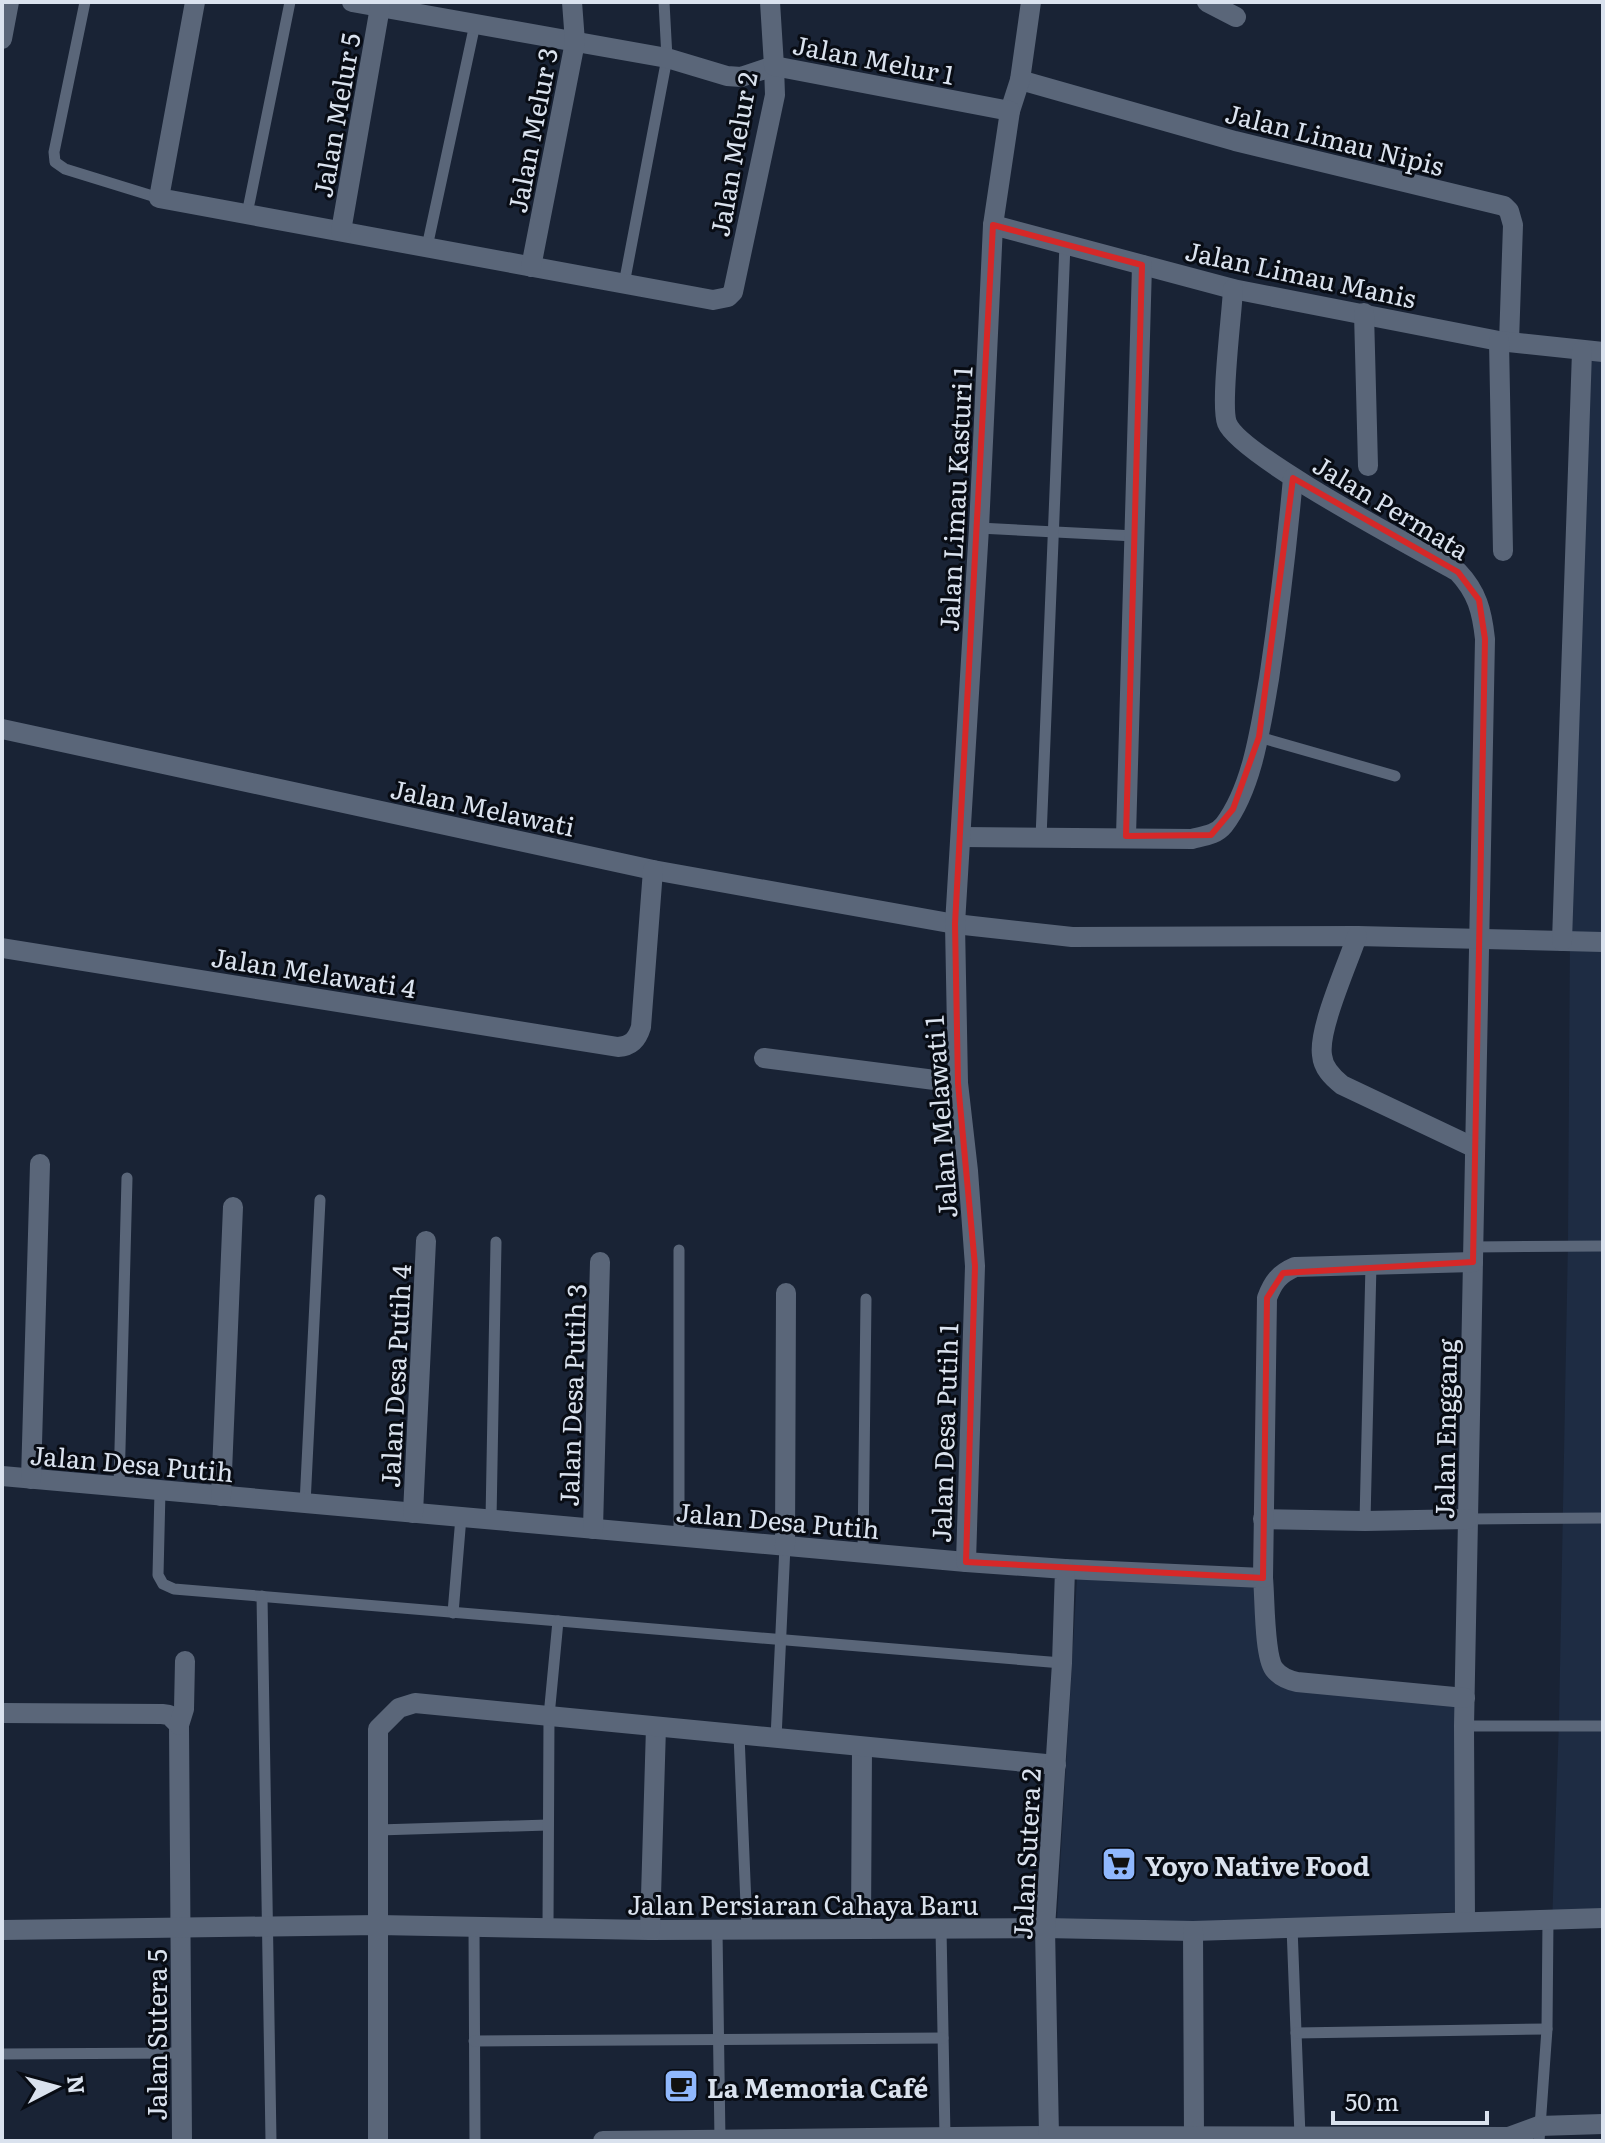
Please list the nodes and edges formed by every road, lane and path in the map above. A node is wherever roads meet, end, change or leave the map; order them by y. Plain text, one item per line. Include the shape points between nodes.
1 (9, 2) edge
2 (85, 2) edge
3 (195, 2) edge
4 (290, 2) edge
5 (352, 2) edge
6 (572, 2) edge
7 (664, 2) edge
8 (770, 2) edge
9 (1031, 2) edge
10 (1207, 2) edge
11 (380, 7) junction
12 (1236, 17) dead end
13 (475, 24) junction
14 (3, 28) edge
15 (575, 42) junction
16 (667, 58) junction
17 (774, 66) junction
18 (1020, 80) junction
19 (1010, 111) junction
20 (159, 198) junction
21 (247, 214) junction
22 (993, 225) junction
23 (341, 231) junction
24 (1065, 244) junction
25 (427, 247) junction
26 (1142, 265) junction
27 (531, 267) junction
28 (624, 284) junction
29 (1233, 289) junction
30 (1364, 313) junction
31 (1504, 342) junction
32 (1593, 352) edge
33 (1368, 466) dead end
34 (1293, 478) junction
35 (979, 528) junction
36 (1053, 532) junction
37 (1135, 536) junction
38 (1503, 551) dead end
39 (2, 729) edge
40 (1259, 737) junction
41 (1395, 776) dead end
42 (961, 837) junction
43 (1143, 837) junction
44 (1041, 838) junction
45 (653, 870) junction
46 (955, 924) junction
47 (1357, 936) junction
48 (1479, 939) junction
49 (1562, 941) junction
50 (1603, 942) edge
51 (2, 948) edge
52 (764, 1058) dead end
53 (958, 1083) junction
54 (1475, 1148) junction
55 (40, 1164) dead end
56 (127, 1178) dead end
57 (320, 1200) dead end
58 (233, 1207) dead end
59 (426, 1241) dead end
60 (496, 1242) dead end
61 (1603, 1246) edge
62 (679, 1250) dead end
63 (1473, 1255) junction
64 (600, 1262) dead end
65 (1371, 1264) junction
66 (786, 1293) dead end
67 (866, 1299) dead end
68 (972, 1306) joint
69 (2, 1476) edge
70 (31, 1479) junction
71 (119, 1487) junction
72 (160, 1491) junction
73 (221, 1496) junction
74 (305, 1504) junction
75 (413, 1513) junction
76 (461, 1517) junction
77 (1603, 1518) edge
78 (1263, 1519) junction
79 (1468, 1519) junction
80 (491, 1520) junction
81 (1365, 1521) junction
82 (593, 1529) junction
83 (679, 1537) junction
84 (785, 1546) junction
85 (863, 1553) junction
86 (966, 1562) junction
87 (1065, 1569) junction
88 (1263, 1578) junction
89 (262, 1596) junction
90 (453, 1613) junction
91 (558, 1621) junction
92 (779, 1638) junction
93 (185, 1661) dead end
94 (1062, 1663) junction
95 (1465, 1698) junction
96 (2, 1713) edge
97 (549, 1716) junction
98 (179, 1725) junction
99 (1464, 1726) junction
100 (1603, 1726) edge
101 (656, 1727) junction
102 (739, 1735) junction
103 (776, 1738) junction
104 (862, 1747) junction
105 (1056, 1765) junction
106 (548, 1825) junction
107 (378, 1830) junction
108 (1603, 1918) edge
109 (1548, 1919) junction
110 (1465, 1920) junction
111 (378, 1925) junction
112 (267, 1927) junction
113 (474, 1927) junction
114 (1292, 1927) junction
115 (548, 1928) junction
116 (1045, 1928) junction
117 (181, 1929) junction
118 (747, 1929) junction
119 (861, 1929) junction
120 (941, 1929) junction
121 (2, 1930) edge
122 (650, 1930) junction
123 (717, 1930) junction
124 (1193, 1931) junction
125 (1547, 2029) junction
126 (1296, 2033) junction
127 (943, 2038) junction
128 (474, 2041) junction
129 (718, 2041) junction
130 (182, 2053) junction
131 (2, 2054) edge
132 (1603, 2124) edge
133 (1539, 2133) edge
134 (945, 2136) junction
135 (1300, 2136) junction
136 (1194, 2137) junction
137 (1049, 2139) edge
138 (1134, 2139) edge
139 (1380, 2139) edge
140 (1516, 2139) edge
141 (720, 2140) edge
142 (182, 2141) edge
143 (271, 2141) edge
144 (378, 2141) edge
145 (475, 2141) edge
146 (603, 2141) edge

1 - 14 street
2 - 20 lane via 55,162
3 - 20 street
4 - 21 lane
5 - 11 street, Jalan Melur 1
6 - 15 street, Jalan Melur 3
7 - 16 lane
8 - 17 street, Jalan Melur 2
9 - 18 street, Jalan Limau Kasturi 1
10 - 12 street
11 - 13 street, Jalan Melur 1
11 - 23 street, Jalan Melur 5
13 - 15 street, Jalan Melur 1
13 - 25 lane
15 - 16 street, Jalan Melur 1
15 - 27 street, Jalan Melur 3
16 - 17 street, Jalan Melur 1 via 727,76
16 - 28 lane
17 - 19 street, Jalan Melur 1
17 - 28 street, Jalan Melur 2 via 775,95 735,285 728,297 713,300
18 - 19 street, Jalan Limau Kasturi 1
18 - 31 street, Jalan Limau Nipis via 1241,142 1504,206 1513,225
19 - 22 street, Jalan Limau Kasturi 1
20 - 21 street
21 - 23 street
22 - 24 street, Jalan Limau Manis
22 - 35 street, Jalan Limau Kasturi 1
23 - 25 street
24 - 26 street, Jalan Limau Manis
24 - 36 lane
25 - 27 street
26 - 29 street, Jalan Limau Manis
26 - 37 street
27 - 28 street
29 - 30 street, Jalan Limau Manis
29 - 34 street, Jalan Permata via 1228,425
30 - 31 street, Jalan Limau Manis
30 - 33 street
31 - 32 street, Jalan Limau Manis
31 - 38 street
32 - 49 street
34 - 40 street via 1281,601
34 - 48 street, Jalan Permata via 1458,572 1479,600 1485,639
35 - 36 lane
35 - 42 street, Jalan Limau Kasturi 1
36 - 37 lane
36 - 44 lane
37 - 43 street
39 - 45 street, Jalan Melawati
40 - 41 lane
40 - 43 street via 1245,783 1223,827 1192,839
42 - 44 street
42 - 46 street, Jalan Limau Kasturi 1
43 - 44 street
45 - 46 street, Jalan Melawati
45 - 51 street, Jalan Melawati 4 via 641,1027 633,1042 618,1047
46 - 47 street, Jalan Melawati via 1072,937
46 - 53 street, Jalan Melawati 1
47 - 48 street, Jalan Melawati
47 - 54 street via 1324,1034 1324,1065 1342,1085
48 - 49 street, Jalan Melawati
48 - 54 street, Jalan Enggang
49 - 50 street, Jalan Melawati
52 - 53 street
53 - 68 street, Jalan Melawati 1 via 975,1266
54 - 63 street, Jalan Enggang
55 - 70 street
56 - 71 lane
57 - 74 lane
58 - 73 street
59 - 75 street, Jalan Desa Putih 4
60 - 80 lane
61 - 63 lane
62 - 83 lane
63 - 65 street
63 - 79 street, Jalan Enggang
64 - 82 street, Jalan Desa Putih 3
65 - 78 street via 1295,1267 1272,1283 1267,1298
65 - 81 lane
66 - 84 street
67 - 85 lane
68 - 86 street, Jalan Desa Putih 1
69 - 70 street, Jalan Desa Putih
70 - 71 street, Jalan Desa Putih
71 - 72 street, Jalan Desa Putih
72 - 73 street, Jalan Desa Putih
72 - 89 lane via 158,1575 163,1584 186,1591
73 - 74 street, Jalan Desa Putih
74 - 75 street, Jalan Desa Putih
75 - 76 street, Jalan Desa Putih
76 - 80 street, Jalan Desa Putih
76 - 90 lane
77 - 79 lane
78 - 81 street
78 - 88 street
79 - 81 street
79 - 95 street, Jalan Enggang
80 - 82 street, Jalan Desa Putih
82 - 83 street, Jalan Desa Putih
83 - 84 street, Jalan Desa Putih
84 - 85 street, Jalan Desa Putih
84 - 92 lane
85 - 86 street, Jalan Desa Putih
86 - 87 street, Jalan Desa Putih
87 - 88 street, Jalan Desa Putih
87 - 94 street, Jalan Sutera 2
88 - 95 street via 1269,1654 1281,1676 1297,1682
89 - 90 lane
89 - 112 lane
90 - 91 lane
91 - 92 lane
91 - 97 lane
92 - 94 lane
92 - 103 lane
93 - 98 street, Jalan Sutera 5
94 - 105 street, Jalan Sutera 2
95 - 99 street, Jalan Enggang
96 - 98 street via 162,1714
97 - 101 street
97 - 106 lane
97 - 107 street via 415,1703 399,1708 378,1729
98 - 117 street, Jalan Sutera 5
99 - 100 lane
99 - 110 street, Jalan Enggang
101 - 102 street
101 - 122 street
102 - 103 street
102 - 118 lane
103 - 104 street
104 - 105 street
104 - 119 street
105 - 116 street, Jalan Sutera 2
106 - 107 lane
106 - 115 lane
107 - 111 street
108 - 109 street, Jalan Persiaran Cahaya Baru
109 - 110 street, Jalan Persiaran Cahaya Baru
109 - 125 lane
110 - 114 street, Jalan Persiaran Cahaya Baru
111 - 112 street, Jalan Persiaran Cahaya Baru
111 - 113 street, Jalan Persiaran Cahaya Baru
111 - 144 street
112 - 117 street, Jalan Persiaran Cahaya Baru
112 - 143 lane
113 - 115 street, Jalan Persiaran Cahaya Baru
113 - 128 lane
114 - 124 street, Jalan Persiaran Cahaya Baru
114 - 126 lane
115 - 122 street, Jalan Persiaran Cahaya Baru
116 - 120 street, Jalan Persiaran Cahaya Baru
116 - 124 street, Jalan Persiaran Cahaya Baru
116 - 137 street, Jalan Sutera 2
117 - 121 street, Jalan Persiaran Cahaya Baru
117 - 130 street, Jalan Sutera 5
118 - 119 street, Jalan Persiaran Cahaya Baru
118 - 123 street, Jalan Persiaran Cahaya Baru
119 - 120 street, Jalan Persiaran Cahaya Baru
120 - 127 lane
122 - 123 street, Jalan Persiaran Cahaya Baru
123 - 129 lane
124 - 136 street
125 - 126 lane
125 - 133 lane
126 - 135 lane
127 - 129 lane
127 - 134 lane
128 - 129 lane
128 - 145 lane
129 - 141 lane
130 - 131 lane
130 - 142 street, Jalan Sutera 5
132 - 133 street
133 - 140 street
134 - 137 street
134 - 141 street
135 - 136 street
135 - 139 street
136 - 138 street
137 - 138 street
139 - 140 street
141 - 146 street

